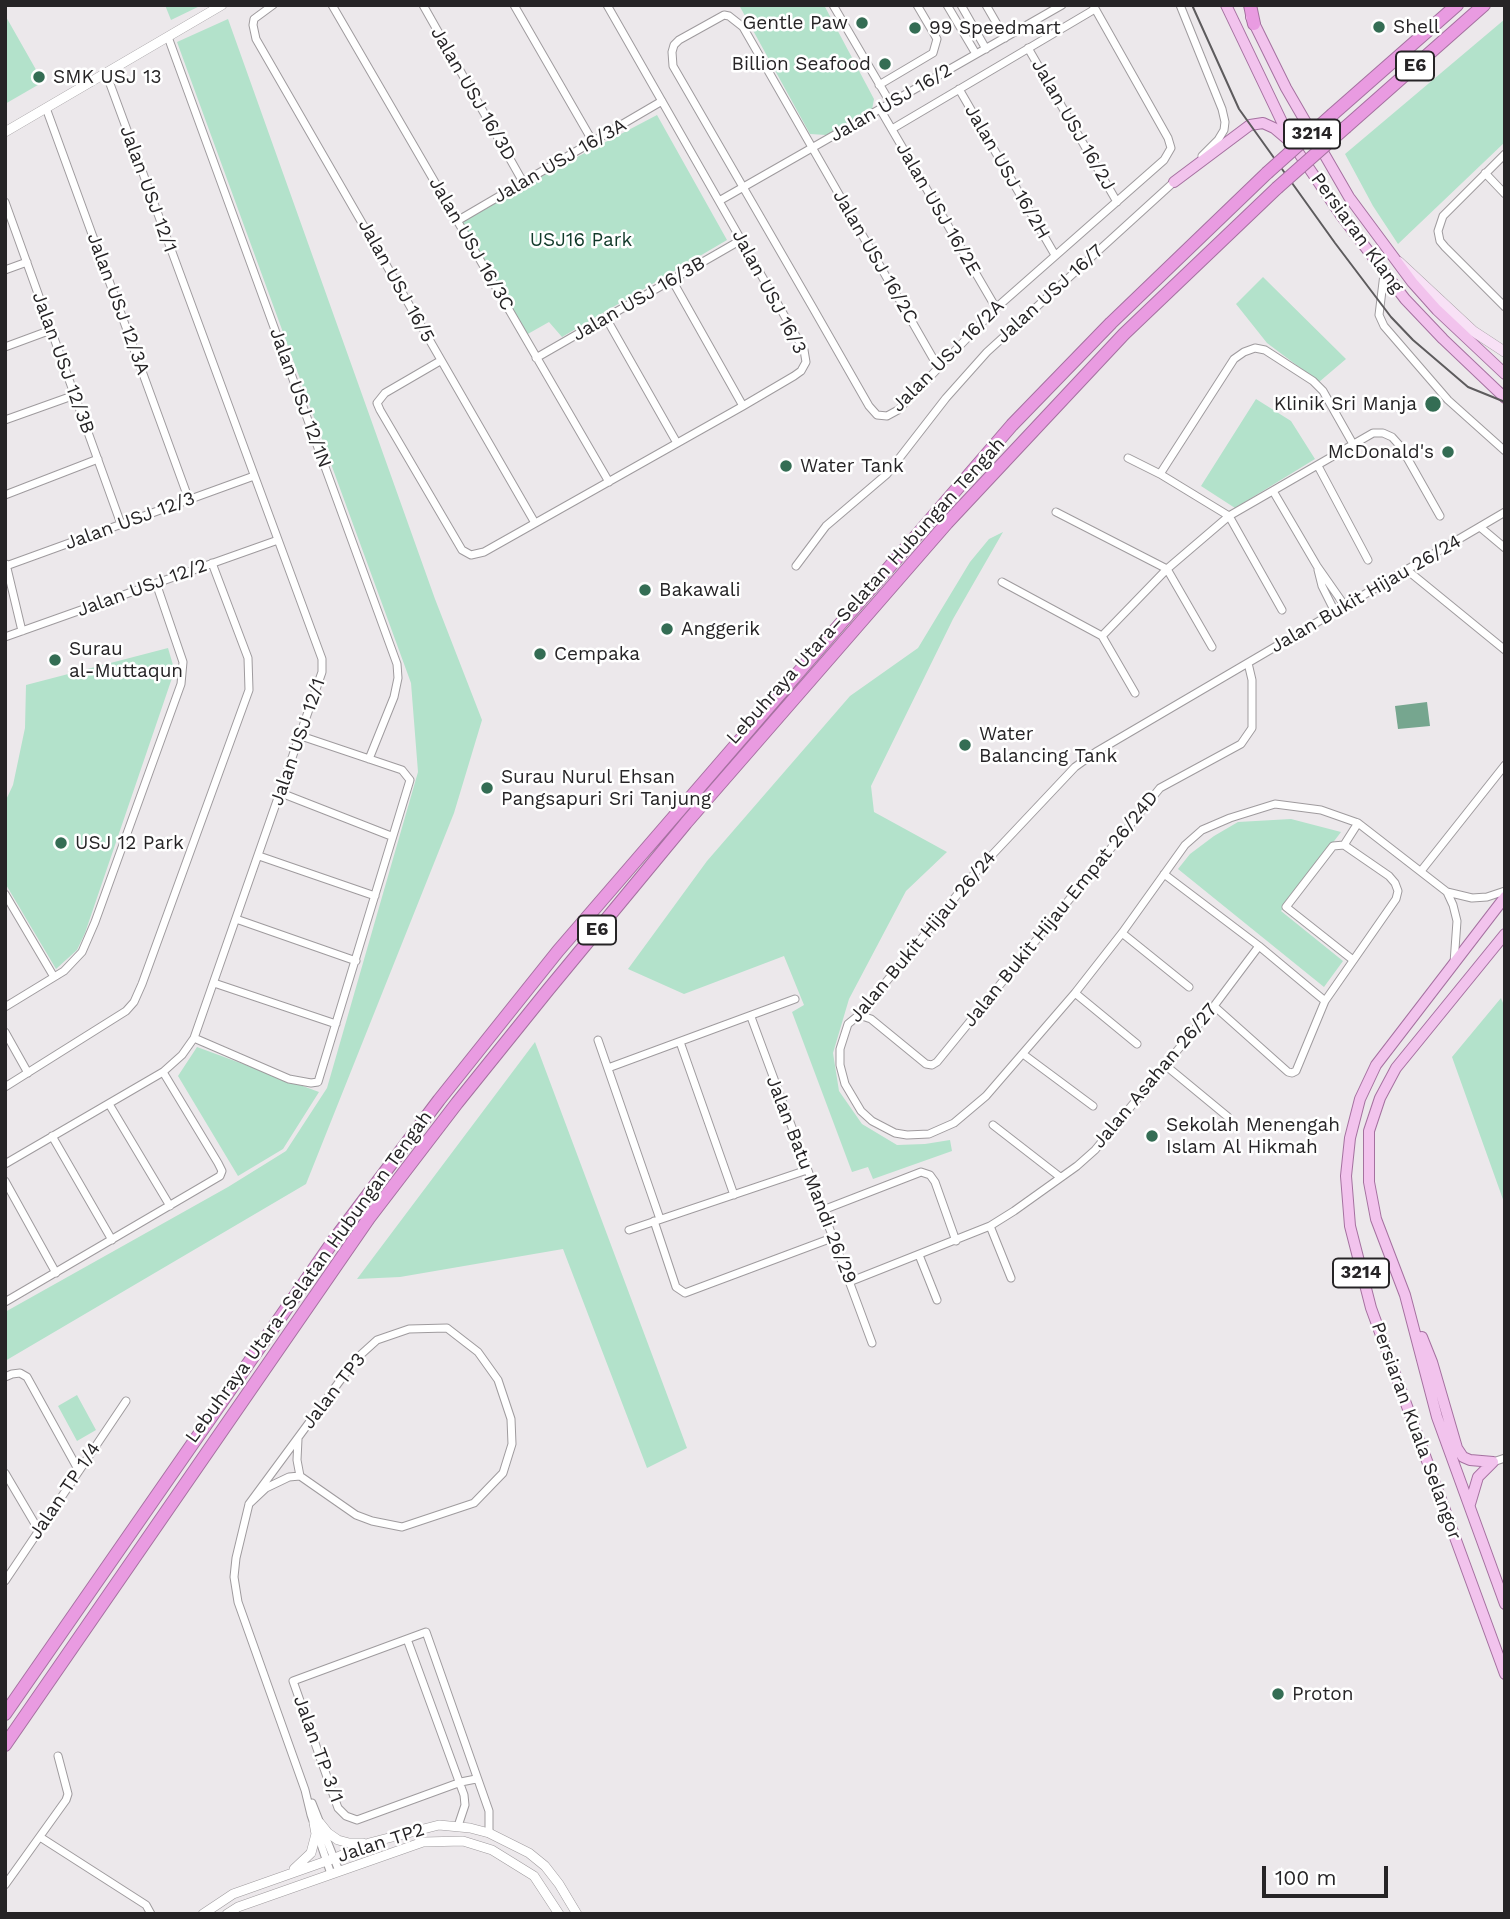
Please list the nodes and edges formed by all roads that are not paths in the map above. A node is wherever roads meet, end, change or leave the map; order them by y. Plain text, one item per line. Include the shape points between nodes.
1 (222, 5) edge
2 (273, 5) edge
3 (332, 5) edge
4 (422, 5) edge
5 (514, 5) edge
6 (607, 5) edge
7 (833, 5) edge
8 (917, 5) edge
9 (947, 5) edge
10 (961, 5) edge
11 (986, 5) edge
12 (1062, 5) edge
13 (1180, 5) edge
14 (1226, 5) edge
15 (1248, 5) edge
16 (1457, 5) edge
17 (1484, 5) edge
18 (1094, 7) edge
19 (1254, 24) joint
20 (168, 37) junction
21 (1005, 38) junction
22 (1028, 48) junction
23 (986, 49) junction
24 (976, 54) junction
25 (106, 73) junction
26 (879, 85) junction
27 (959, 89) junction
28 (662, 101) junction
29 (891, 104) junction
30 (46, 108) junction
31 (880, 109) junction
32 (892, 128) junction
33 (5, 132) edge
34 (593, 142) junction
35 (1292, 143) junction
36 (813, 148) junction
37 (1505, 154) edge
38 (1485, 173) junction
39 (523, 182) junction
40 (1174, 182) junction
41 (743, 187) junction
42 (1505, 194) edge
43 (719, 201) junction
44 (5, 202) edge
45 (1117, 202) junction
46 (457, 221) junction
47 (741, 240) junction
48 (1055, 255) junction
49 (1391, 255) junction
50 (27, 262) junction
51 (5, 270) edge
52 (1384, 274) junction
53 (672, 280) junction
54 (1505, 307) edge
55 (996, 308) junction
56 (606, 318) junction
57 (51, 330) junction
58 (5, 347) edge
59 (1505, 352) edge
60 (536, 358) junction
61 (440, 361) junction
62 (938, 367) junction
63 (1505, 374) edge
64 (75, 395) junction
65 (1505, 398) edge
66 (743, 406) junction
67 (5, 421) edge
68 (677, 443) junction
69 (1353, 444) junction
70 (1505, 451) edge
71 (1128, 458) dead end
72 (98, 459) junction
73 (1318, 466) junction
74 (1160, 474) junction
75 (254, 476) junction
76 (608, 482) junction
77 (1273, 491) junction
78 (5, 495) edge
79 (189, 500) junction
80 (1056, 512) dead end
81 (1505, 512) edge
82 (1229, 516) junction
83 (1440, 516) dead end
84 (535, 523) junction
85 (121, 524) junction
86 (1480, 527) junction
87 (278, 540) junction
88 (1505, 548) edge
89 (1368, 560) dead end
90 (212, 563) junction
91 (6, 564) edge
92 (796, 566) dead end
93 (1317, 566) junction
94 (1167, 569) junction
95 (1407, 570) junction
96 (1002, 582) dead end
97 (156, 583) junction
98 (1345, 606) junction
99 (1282, 610) dead end
100 (1335, 612) junction
101 (22, 631) junction
102 (1102, 636) junction
103 (5, 637) edge
104 (1212, 648) dead end
105 (1505, 650) edge
106 (1248, 663) junction
107 (1135, 693) dead end
108 (301, 736) junction
109 (369, 759) junction
110 (1505, 765) edge
111 (281, 793) junction
112 (1358, 823) junction
113 (391, 836) junction
114 (1344, 845) junction
115 (259, 856) junction
116 (1421, 871) junction
117 (1164, 874) junction
118 (1447, 891) junction
119 (1505, 891) edge
120 (5, 894) edge
121 (375, 896) junction
122 (1505, 897) edge
123 (236, 919) junction
124 (1122, 933) junction
125 (1505, 933) edge
126 (1259, 946) junction
127 (1353, 960) junction
128 (356, 961) junction
129 (1454, 963) junction
130 (54, 976) junction
131 (214, 983) junction
132 (1189, 987) dead end
133 (1075, 993) junction
134 (795, 999) dead end
135 (1325, 1001) junction
136 (1214, 1006) junction
137 (5, 1007) edge
138 (859, 1015) junction
139 (751, 1017) junction
140 (336, 1024) junction
141 (5, 1031) edge
142 (194, 1038) junction
143 (598, 1040) dead end
144 (680, 1042) junction
145 (1137, 1044) dead end
146 (1023, 1054) junction
147 (1165, 1065) junction
148 (608, 1068) junction
149 (163, 1072) junction
150 (28, 1073) junction
151 (5, 1087) edge
152 (109, 1104) junction
153 (1093, 1106) dead end
154 (1228, 1117) dead end
155 (993, 1125) dead end
156 (52, 1136) junction
157 (5, 1164) edge
158 (807, 1170) junction
159 (1060, 1177) junction
160 (5, 1181) edge
161 (734, 1195) junction
162 (170, 1206) junction
163 (823, 1210) junction
164 (657, 1220) junction
165 (990, 1226) junction
166 (629, 1230) dead end
167 (832, 1238) junction
168 (111, 1240) junction
169 (956, 1241) junction
170 (919, 1255) junction
171 (55, 1273) junction
172 (1011, 1278) dead end
173 (849, 1282) junction
174 (1405, 1295) junction
175 (937, 1300) dead end
176 (5, 1302) edge
177 (872, 1343) dead end
178 (9, 1376) edge
179 (126, 1401) dead end
180 (298, 1439) junction
181 (1505, 1458) edge
182 (1493, 1462) junction
183 (79, 1471) junction
184 (5, 1473) edge
185 (300, 1476) junction
186 (249, 1504) junction
187 (1470, 1508) junction
188 (38, 1529) junction
189 (5, 1581) edge
190 (1505, 1604) edge
191 (407, 1639) junction
192 (1505, 1674) edge
193 (5, 1714) edge
194 (5, 1745) edge
195 (58, 1756) dead end
196 (477, 1779) junction
197 (461, 1782) junction
198 (317, 1823) junction
199 (458, 1826) junction
200 (489, 1833) junction
201 (40, 1836) junction
202 (369, 1843) junction
203 (331, 1860) junction
204 (335, 1873) junction
205 (284, 1876) junction
206 (5, 1885) edge
207 (151, 1914) edge
208 (202, 1914) edge
209 (227, 1914) edge
210 (559, 1914) edge
211 (577, 1914) edge

1 - 20 street
2 - 61 street, Jalan USJ 16/5 via 254,19 256,39
3 - 46 street, Jalan USJ 16/3C
4 - 39 street, Jalan USJ 16/3D
5 - 34 street
6 - 28 street, Jalan USJ 16/3
7 - 26 street
8 - 26 street via 937,39 933,52
9 - 24 street
10 - 23 street
11 - 21 street
12 - 21 street, Jalan USJ 16/2
13 - 40 street, Jalan USJ 16/7 via 1225,122 1218,140
14 - 35 main road, Persiaran Klang / 3214
15 - 19 highway
16 - 193 highway, Lebuhraya Utara–Selatan Hubungan Tengah / E6, bridge via 1267,173 1012,425 558,951 334,1240
17 - 194 highway, Lebuhraya Utara–Selatan Hubungan Tengah / E6, bridge via 1277,188 1125,334 947,523 686,823 369,1218
18 - 22 street, Jalan USJ 16/2
18 - 45 street, Jalan USJ 16/2A via 1171,148 1164,160
19 - 49 main road, Persiaran Klang / 3214 via 1349,197
20 - 25 street
20 - 109 street, Jalan USJ 12/1N via 397,664 394,697
21 - 23 street, Jalan USJ 16/2
22 - 27 street, Jalan USJ 16/2
22 - 45 street, Jalan USJ 16/2J
23 - 24 street, Jalan USJ 16/2
24 - 29 street, Jalan USJ 16/2
25 - 30 street
25 - 75 street, Jalan USJ 12/1
26 - 29 street
27 - 32 street, Jalan USJ 16/2
27 - 48 street, Jalan USJ 16/2H
28 - 34 street, Jalan USJ 16/3A
28 - 43 street, Jalan USJ 16/3
29 - 31 street, Jalan USJ 16/2
30 - 33 street
30 - 79 street, Jalan USJ 12/3A
31 - 32 street, Jalan USJ 16/2E
31 - 36 street, Jalan USJ 16/2
32 - 55 street, Jalan USJ 16/2E
34 - 39 street, Jalan USJ 16/3A
35 - 40 main road via 1274,128 1250,125
35 - 52 main road, Persiaran Klang / 3214
36 - 41 street, Jalan USJ 16/2
36 - 41 street, Jalan USJ 16/2C via 743,27 724,15 679,40 672,52 673,66
36 - 62 street, Jalan USJ 16/2C
37 - 38 street
38 - 42 street
38 - 54 street via 1443,216 1438,231 1440,241
39 - 46 street, Jalan USJ 16/3A
40 - 92 street, Jalan USJ 16/7 via 987,352 887,474 826,526
41 - 43 street, Jalan USJ 16/2
41 - 62 street, Jalan USJ 16/2A via 877,415 898,410
43 - 47 street, Jalan USJ 16/3
44 - 50 street, Jalan USJ 12/3B
45 - 48 street, Jalan USJ 16/2A
46 - 60 street, Jalan USJ 16/3C
47 - 53 street, Jalan USJ 16/3B
47 - 66 street, Jalan USJ 16/3 via 804,350 806,362 794,376
48 - 55 street, Jalan USJ 16/2A
49 - 59 main road via 1473,331
49 - 63 main road, Persiaran Klang / 3214 via 1437,310
50 - 51 street
50 - 57 street, Jalan USJ 12/3B
52 - 65 main road, Persiaran Klang / 3214
52 - 70 street via 1380,315 1384,326 1448,400
53 - 56 street, Jalan USJ 16/3B
53 - 66 street
55 - 62 street, Jalan USJ 16/2A
56 - 60 street, Jalan USJ 16/3B
56 - 68 street
57 - 58 street
57 - 64 street, Jalan USJ 12/3B
60 - 76 street, Jalan USJ 16/3C
61 - 84 street, Jalan USJ 16/5
61 - 84 street, Jalan USJ 16/3 via 381,396 377,403 461,550 471,555 484,552
64 - 67 street
64 - 72 street, Jalan USJ 12/3B
66 - 68 street, Jalan USJ 16/3
68 - 76 street, Jalan USJ 16/3
69 - 73 street
69 - 74 street via 1313,381 1255,348 1234,359
69 - 83 street via 1373,433 1392,437
71 - 74 street
72 - 78 street
72 - 85 street, Jalan USJ 12/3B
73 - 77 street
73 - 89 street
74 - 82 street
75 - 79 street, Jalan USJ 12/3
75 - 87 street, Jalan USJ 12/1
76 - 84 street, Jalan USJ 16/3
77 - 82 street
77 - 93 street
79 - 85 street, Jalan USJ 12/3
80 - 94 street
81 - 86 street, Jalan Bukit Hijau 26/24
82 - 94 street
82 - 99 street
85 - 91 street, Jalan USJ 12/3
86 - 88 street
86 - 95 street, Jalan Bukit Hijau 26/24
87 - 90 street, Jalan USJ 12/2
87 - 108 street, Jalan USJ 12/1 via 322,659 321,680
90 - 97 street, Jalan USJ 12/2
90 - 150 street via 247,658 249,690 134,1002
91 - 101 street
93 - 98 street
93 - 100 street
94 - 102 street
94 - 104 street
95 - 98 street, Jalan Bukit Hijau 26/24
95 - 105 street
96 - 102 street
97 - 101 street, Jalan USJ 12/2
97 - 130 street via 183,662 181,684 89,939 72,964
98 - 100 street, Jalan Bukit Hijau 26/24
100 - 106 street, Jalan Bukit Hijau 26/24
101 - 103 street, Jalan USJ 12/2
102 - 107 street
106 - 138 street, Jalan Bukit Hijau 26/24 via 1075,767 975,873
106 - 138 street, Jalan Bukit Hijau Empat 26/24D via 1252,728 1241,744 1160,788 937,1062 926,1064 871,1019
108 - 109 street
108 - 111 street, Jalan USJ 12/1
109 - 113 street via 407,774 409,785
110 - 116 street
111 - 113 street
111 - 115 street, Jalan USJ 12/1
112 - 114 street
112 - 116 street, Jalan Bukit Hijau 26/24
112 - 117 street, Jalan Bukit Hijau 26/24 via 1321,810 1275,804 1202,830
113 - 121 street
114 - 127 street via 1389,876 1398,891
114 - 127 street via 1333,846 1286,907
115 - 121 street
115 - 123 street, Jalan USJ 12/1
116 - 118 street, Jalan Bukit Hijau 26/24
117 - 124 street, Jalan Bukit Hijau 26/24
117 - 126 street
118 - 119 street via 1472,898
118 - 129 street via 1457,921
120 - 130 street
121 - 128 street
122 - 129 main road, Persiaran Kuala Selangor / 3214
123 - 128 street
123 - 131 street, Jalan USJ 12/1
124 - 132 street
124 - 133 street, Jalan Bukit Hijau 26/24
125 - 174 main road, Persiaran Kuala Selangor / 3214 via 1396,1068 1369,1131 1369,1182 1376,1219
126 - 135 street
126 - 136 street, Jalan Asahan 26/27
127 - 135 street
128 - 140 street
129 - 192 main road, Persiaran Kuala Selangor / 3214 via 1376,1065 1360,1099 1346,1176 1350,1226 1371,1308
130 - 137 street
131 - 140 street
131 - 142 street, Jalan USJ 12/1
133 - 145 street
133 - 146 street, Jalan Bukit Hijau 26/24
134 - 139 street
135 - 136 street via 1300,1065 1292,1073
136 - 147 street, Jalan Asahan 26/27
138 - 146 street, Jalan Bukit Hijau 26/24 via 848,1024 840,1049 845,1084 861,1111 895,1133 929,1134 954,1123 986,1096
139 - 144 street
139 - 158 street, Jalan Batu Mandi 26/29
140 - 142 street via 321,1075 318,1082 311,1083 289,1079
141 - 150 street
142 - 149 street, Jalan USJ 12/1
143 - 148 street
144 - 148 street
144 - 161 street
146 - 153 street
147 - 154 street
147 - 159 street, Jalan Asahan 26/27 via 1095,1150
148 - 164 street
149 - 152 street, Jalan USJ 12/1
149 - 162 street via 222,1171
150 - 151 street
152 - 156 street, Jalan USJ 12/1
152 - 162 street
155 - 159 street
156 - 157 street, Jalan USJ 12/1
156 - 168 street
158 - 161 street
158 - 163 street, Jalan Batu Mandi 26/29
159 - 165 street, Jalan Asahan 26/27
160 - 171 street
161 - 164 street
162 - 168 street
163 - 167 street, Jalan Batu Mandi 26/29
163 - 169 street via 921,1172 934,1182
164 - 166 street
164 - 167 street via 676,1287 685,1293
165 - 169 street, Jalan Asahan 26/27
165 - 172 street
167 - 173 street, Jalan Batu Mandi 26/29
168 - 171 street
169 - 170 street, Jalan Asahan 26/27
170 - 173 street, Jalan Asahan 26/27
170 - 175 street
171 - 176 street
173 - 177 street, Jalan Batu Mandi 26/29
174 - 182 main road via 1432,1362 1457,1448 1470,1460
174 - 187 main road, Persiaran Kuala Selangor / 3214 via 1437,1417
178 - 183 street via 20,1373 27,1377
179 - 183 street, Jalan TP 1/4
180 - 185 street
180 - 185 street, Jalan TP3 via 356,1359 377,1340 409,1329 447,1328 478,1352 498,1380 511,1419 512,1444 503,1473 474,1503 402,1527 356,1515
180 - 186 street, Jalan TP3
181 - 182 street
182 - 187 main road via 1478,1478
183 - 188 street, Jalan TP 1/4
184 - 188 street
185 - 186 street via 266,1488
186 - 198 street, Jalan TP3 via 236,1558 238,1602
187 - 190 main road, Persiaran Kuala Selangor / 3214
188 - 189 street, Jalan TP 1/4
191 - 196 street via 426,1632
191 - 197 street
191 - 197 street, Jalan TP 3/1 via 293,1681 338,1808 357,1820
195 - 201 street via 68,1794
196 - 197 street
196 - 200 street via 489,1811
197 - 199 street via 465,1804
198 - 202 street via 338,1840
198 - 203 street, Jalan TP3
198 - 205 street via 312,1853
199 - 200 street, Jalan TP2
199 - 202 street, Jalan TP2 via 439,1825
200 - 211 street, Jalan TP2 via 545,1866
201 - 206 street
201 - 207 street via 146,1905
202 - 203 street, Jalan TP2
203 - 204 street, Jalan TP3
203 - 205 street, Jalan TP2
204 - 209 street, Jalan TP2
204 - 210 street, Jalan TP2 via 423,1842 463,1841 492,1850 534,1876
205 - 208 street, Jalan TP2 via 233,1894

